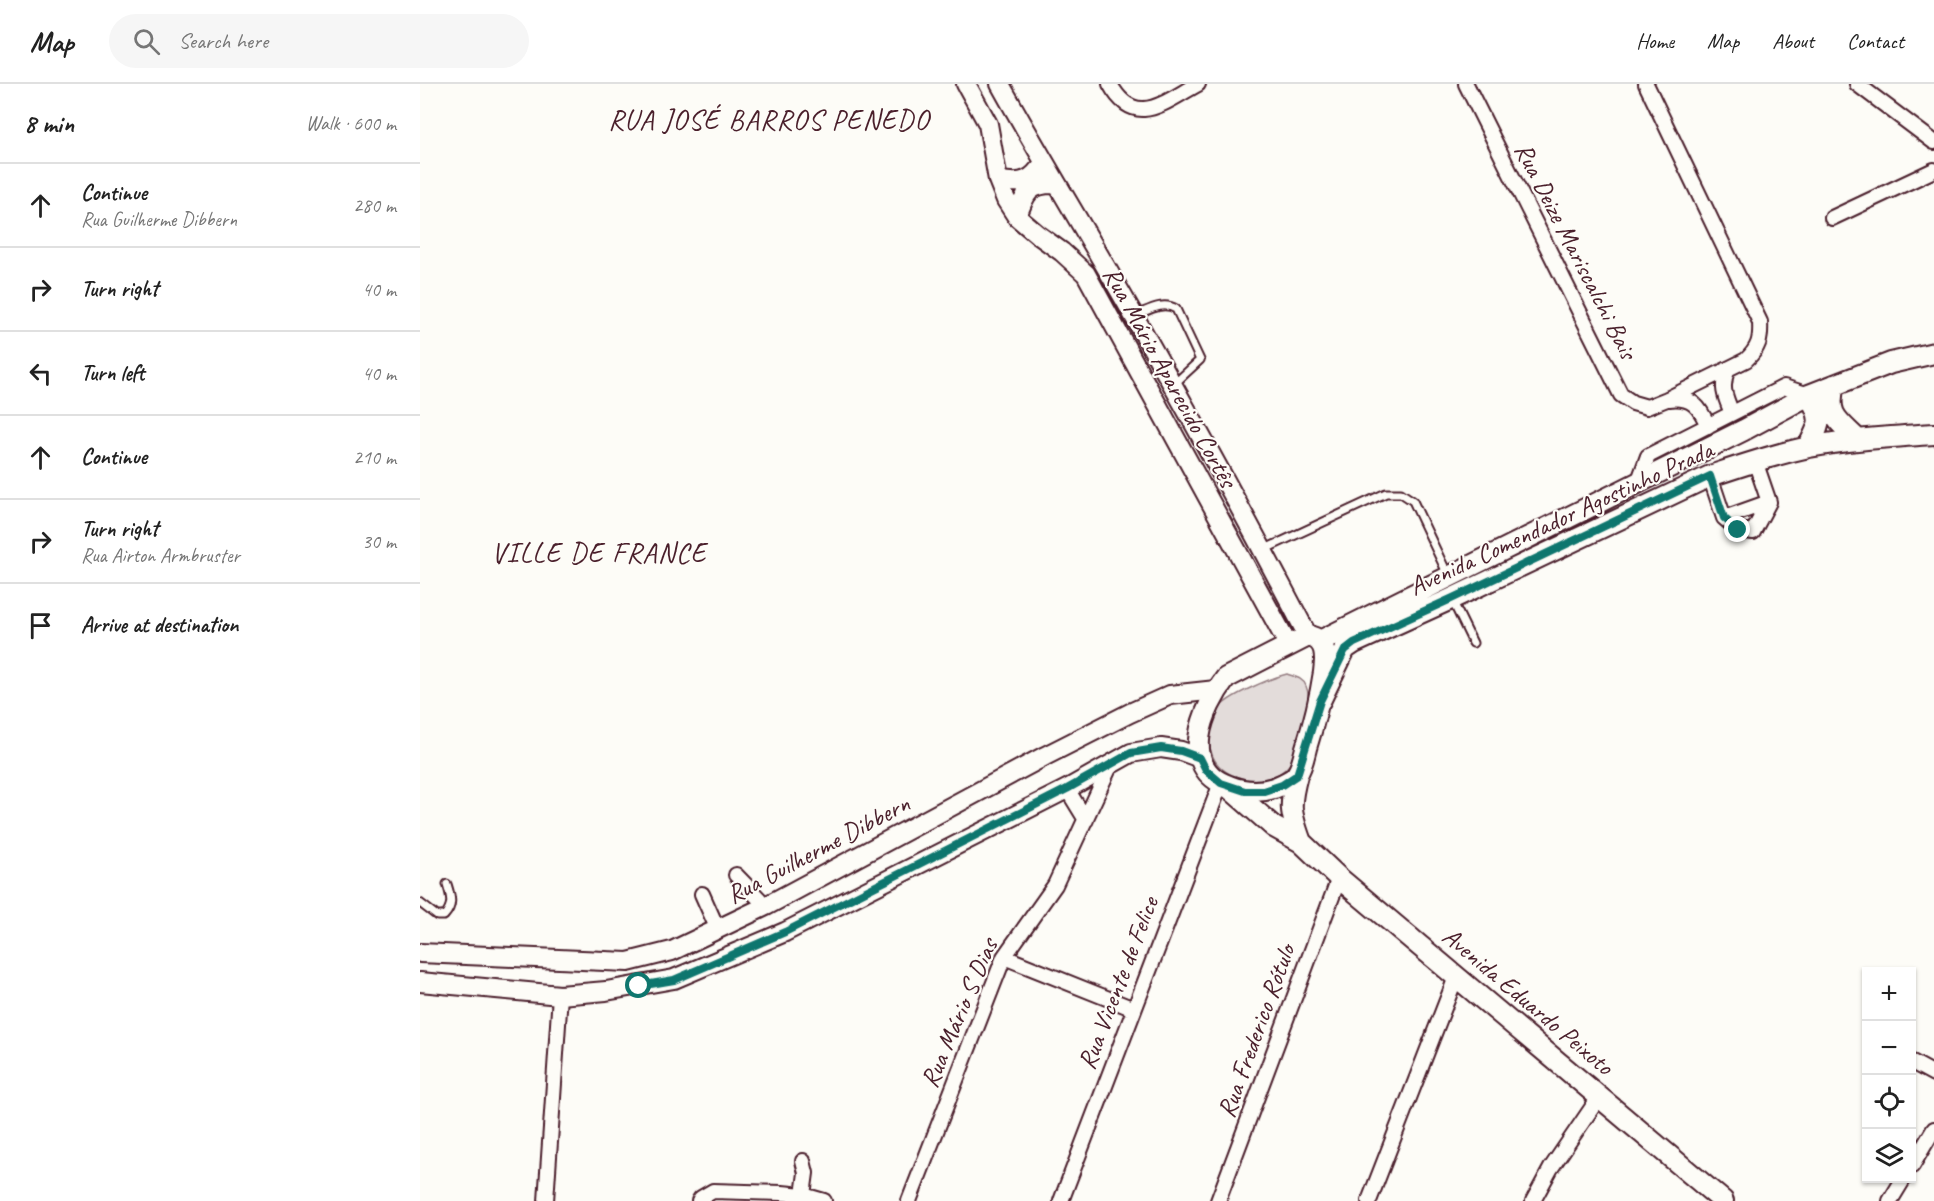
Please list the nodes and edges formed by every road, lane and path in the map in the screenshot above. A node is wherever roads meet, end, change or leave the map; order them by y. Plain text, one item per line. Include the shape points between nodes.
1 (966, 84) edge
2 (1000, 84) edge
3 (1110, 84) edge
4 (1198, 84) edge
5 (1466, 84) edge
6 (1646, 84) edge
7 (1857, 84) edge
8 (1934, 142) edge
9 (1044, 163) junction
10 (1934, 170) edge
11 (998, 180) junction
12 (1056, 184) junction
13 (1017, 216) junction
14 (1832, 218) dead end
15 (1134, 315) junction
16 (1934, 352) edge
17 (1728, 369) junction
18 (1834, 385) junction
19 (1172, 386) junction
20 (1809, 395) junction
21 (1667, 399) junction
22 (1732, 413) junction
23 (1708, 426) junction
24 (1934, 434) edge
25 (1858, 440) junction
26 (1808, 447) junction
27 (1753, 467) junction
28 (1716, 480) junction
29 (1638, 483) junction
30 (1769, 502) junction
31 (1724, 518) junction
32 (1263, 550) junction
33 (1449, 578) junction
34 (1451, 599) junction
35 (1314, 639) junction
36 (1473, 643) dead end
37 (1288, 646) junction
38 (1216, 690) junction
39 (1320, 701) junction
40 (1200, 758) junction
41 (1111, 764) junction
42 (1297, 775) junction
43 (1224, 784) junction
44 (1067, 789) junction
45 (1086, 820) junction
46 (1301, 842) junction
47 (736, 875) dead end
48 (1339, 878) junction
49 (447, 884) dead end
50 (702, 894) dead end
51 (420, 903) edge
52 (766, 906) junction
53 (718, 930) junction
54 (420, 952) edge
55 (1004, 957) junction
56 (1456, 977) junction
57 (420, 982) edge
58 (560, 995) junction
59 (1134, 1009) junction
60 (1916, 1065) edge
61 (1934, 1074) edge
62 (1600, 1096) junction
63 (1934, 1129) edge
64 (1916, 1158) edge
65 (803, 1161) dead end
66 (1901, 1183) edge
67 (803, 1196) junction
68 (1714, 1198) edge
69 (546, 1201) edge
70 (699, 1201) edge
71 (824, 1201) edge
72 (909, 1201) edge
73 (1061, 1201) edge
74 (1218, 1201) edge
75 (1369, 1201) edge
76 (1533, 1201) edge
77 (1890, 1201) edge

1 - 11 street, Rua Mário Aparecido Cortês via 988,124
2 - 9 street, Rua Mário Aparecido Cortês
3 - 4 street via 1118,98 1131,108 1148,110
5 - 21 street, Rua Deize Mariscalchi Bais via 1621,395 1647,407
6 - 17 street, Rua Deize Mariscalchi Bais via 1760,322 1761,339 1756,351
7 - 8 street
9 - 11 street via 1028,181
9 - 12 street, Rua Mário Aparecido Cortês
10 - 14 street
11 - 13 street, Rua Mário Aparecido Cortês
12 - 13 street via 1041,183 1030,189
12 - 15 street, Rua Mário Aparecido Cortês
13 - 37 street, Rua Mário Aparecido Cortês via 1086,274
15 - 19 street, Rua Mário Aparecido Cortês
15 - 19 lane via 1163,305 1176,309 1200,360
16 - 18 main road, Avenida Comendador Agostinho Prada via 1891,363
17 - 21 street, Rua Deize Mariscalchi Bais
17 - 22 street via 1722,384
18 - 20 main road, Avenida Comendador Agostinho Prada
18 - 25 main road via 1832,412
19 - 32 street, Rua Mário Aparecido Cortês
20 - 22 street via 1784,387
20 - 26 main road via 1820,418
20 - 29 main road, Avenida Comendador Agostinho Prada
21 - 23 street, Rua Deize Mariscalchi Bais via 1678,398 1700,408
22 - 23 street
23 - 29 street via 1648,456
24 - 25 main road, Avenida Comendador Agostinho Prada
25 - 26 main road, Avenida Comendador Agostinho Prada
26 - 27 main road, Avenida Comendador Agostinho Prada
27 - 28 main road, Avenida Comendador Agostinho Prada
27 - 30 street
28 - 31 street
28 - 34 main road, Avenida Comendador Agostinho Prada
29 - 33 main road, Avenida Comendador Agostinho Prada
30 - 31 street
30 - 31 street via 1753,532 1738,530
32 - 33 lane via 1386,493 1401,493 1413,501
32 - 35 street, Rua Mário Aparecido Cortês
33 - 35 main road, Avenida Comendador Agostinho Prada
34 - 36 lane
34 - 39 main road, Avenida Comendador Agostinho Prada via 1345,650
35 - 37 main road, Avenida Comendador Agostinho Prada
35 - 39 main road via 1325,649 1326,659
37 - 38 main road, Avenida Comendador Agostinho Prada via 1226,678
38 - 40 main road via 1200,729
38 - 52 street, Rua Guilherme Dibbern via 1170,695 1130,713
39 - 42 main road, Avenida Eduardo Peixoto
40 - 41 street via 1161,748 1131,753
40 - 43 main road, Avenida Eduardo Peixoto via 1206,770
41 - 44 street
41 - 45 street, Rua Mário S Dias
42 - 43 main road via 1264,791 1245,791
42 - 46 main road, Avenida Eduardo Peixoto via 1290,802
43 - 46 main road, Avenida Eduardo Peixoto via 1274,827
43 - 59 street, Rua Vicente de Felice
44 - 45 street
44 - 58 street via 795,927 674,980
45 - 55 street, Rua Mário S Dias via 1055,885
46 - 48 main road, Avenida Eduardo Peixoto
47 - 52 street
48 - 56 main road, Avenida Eduardo Peixoto
48 - 74 street, Rua Frederico Rótulo
49 - 51 lane via 452,898 444,916 437,916
50 - 53 street
52 - 53 street, Rua Guilherme Dibbern
53 - 54 street, Rua Guilherme Dibbern via 672,951 628,962
55 - 59 street
55 - 72 street, Rua Mário S Dias
56 - 62 main road, Avenida Eduardo Peixoto
56 - 75 street
57 - 58 street
58 - 69 street
59 - 73 street, Rua Vicente de Felice
60 - 61 street
62 - 68 main road, Avenida Eduardo Peixoto
62 - 76 street
63 - 64 street
65 - 67 street
66 - 77 street
67 - 70 street via 713,1191
67 - 71 street

